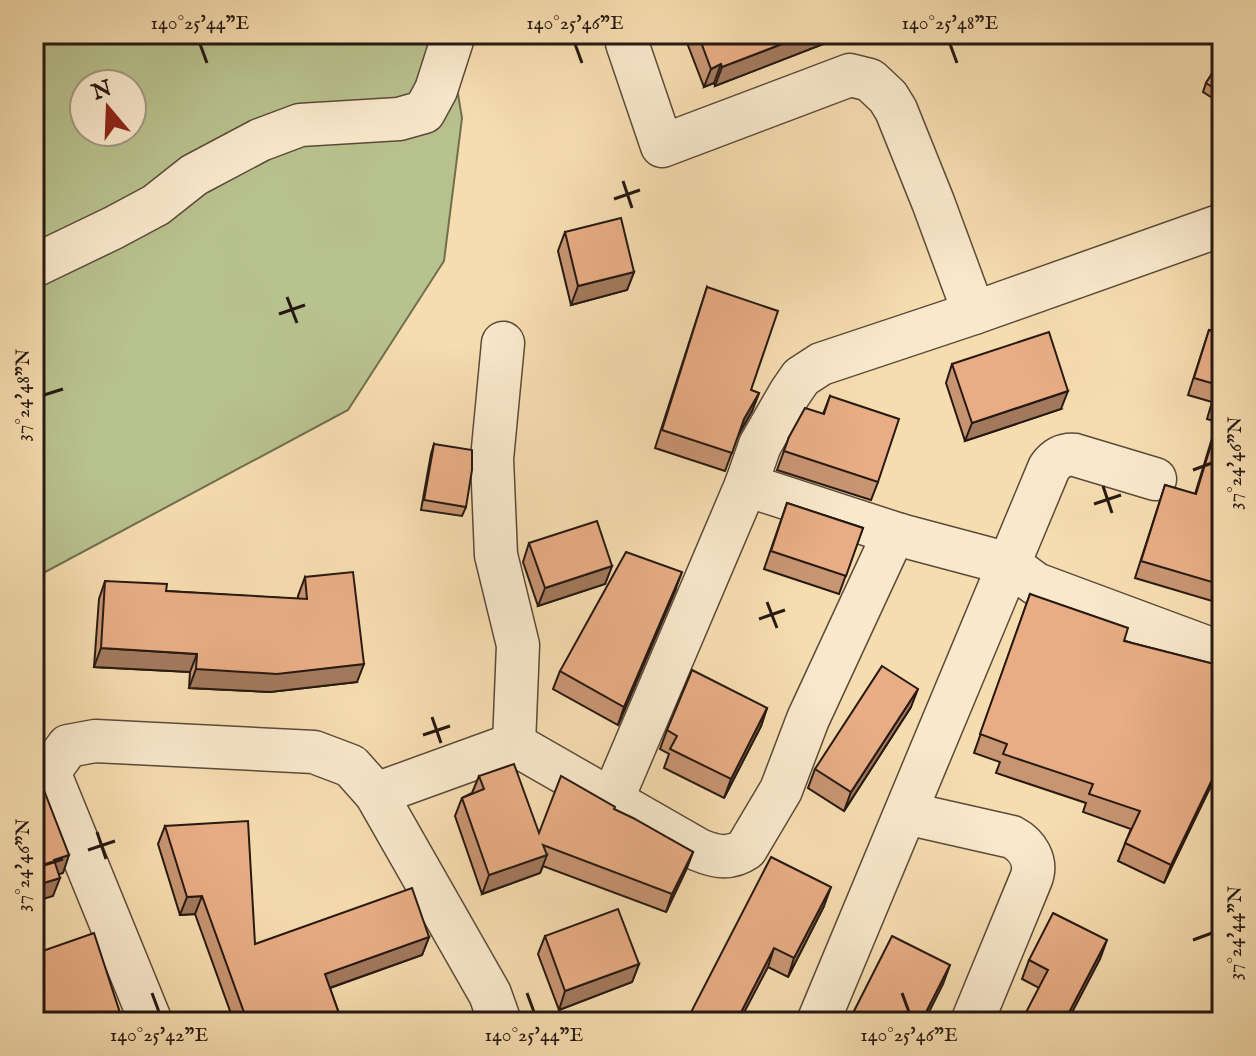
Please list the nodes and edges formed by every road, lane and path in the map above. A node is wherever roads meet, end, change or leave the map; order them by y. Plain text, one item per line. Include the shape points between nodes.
1 (454, 34) edge
2 (629, 34) edge
3 (1222, 225) edge
4 (34, 266) edge
5 (974, 313) junction
6 (503, 343) dead end
7 (1155, 479) dead end
8 (746, 485) junction
9 (900, 535) junction
10 (1009, 564) junction
11 (1222, 653) edge
12 (514, 744) junction
13 (376, 794) junction
14 (612, 800) junction
15 (906, 813) junction
16 (151, 1022) edge
17 (500, 1022) edge
18 (818, 1022) edge
19 (972, 1022) edge

1 - 4 street via 424,112 399,119 300,125 260,140 194,175 156,205
2 - 5 street via 627,43 662,146 850,75 870,80 896,110
3 - 5 street
5 - 8 street via 821,364 801,377 760,445
6 - 12 street via 492,459 496,555 518,645
7 - 10 street via 1075,455 1061,457 1049,468
8 - 9 street
8 - 14 street
9 - 10 street
9 - 14 street via 890,542 781,790 746,849 738,855 712,855
10 - 11 street via 1036,584
10 - 15 street
12 - 13 street
12 - 14 street
13 - 16 street via 351,766 314,752 95,741 68,746 49,772
13 - 17 street via 490,994
15 - 18 street
15 - 19 street via 1012,837 1034,865

